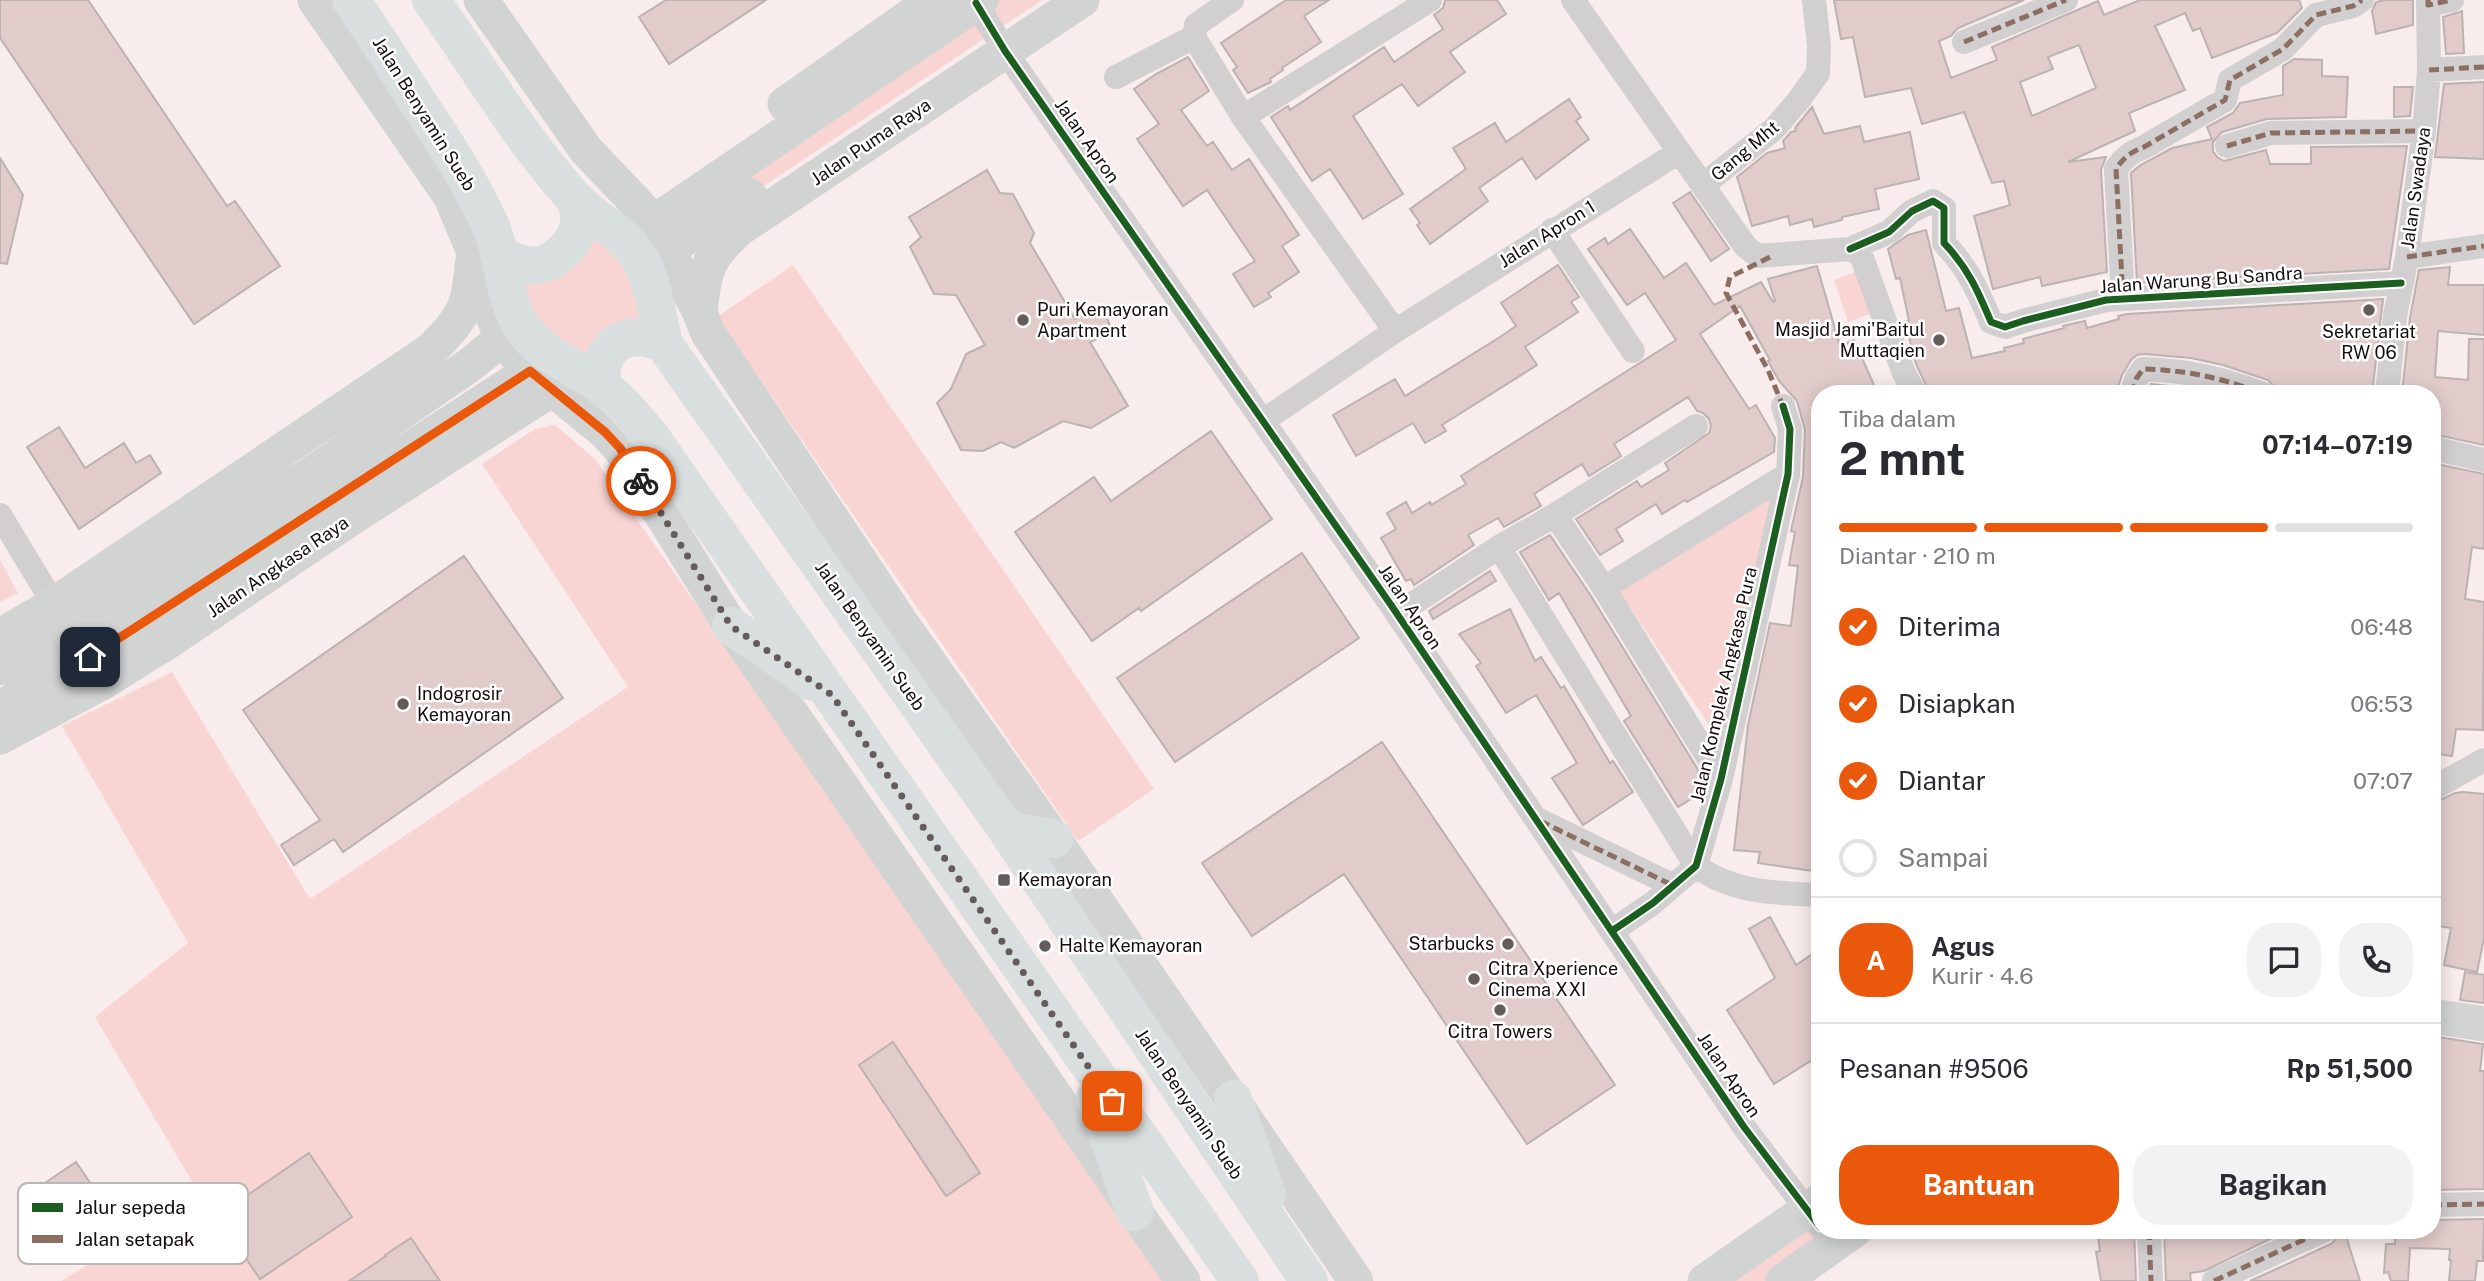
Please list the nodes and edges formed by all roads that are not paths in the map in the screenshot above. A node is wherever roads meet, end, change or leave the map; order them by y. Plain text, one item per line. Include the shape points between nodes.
1 (315, 0) edge
2 (430, 0) edge
3 (454, 0) edge
4 (481, 0) edge
5 (933, 0) edge
6 (1044, 0) edge
7 (1082, 0) edge
8 (1231, 0) edge
9 (1430, 0) edge
10 (1573, 0) edge
11 (1814, 0) edge
12 (2066, 0) edge
13 (2362, 0) edge
14 (353, 2) edge
15 (979, 2) edge
16 (2436, 2) edge
17 (2035, 5) edge
18 (1194, 37) junction
19 (1000, 42) junction
20 (1964, 42) dead end
21 (472, 58) junction
22 (2484, 67) edge
23 (361, 68) junction
24 (2429, 70) junction
25 (1116, 77) dead end
26 (1243, 117) junction
27 (2424, 131) junction
28 (2227, 146) dead end
29 (1679, 152) junction
30 (1703, 186) junction
31 (577, 202) junction
32 (652, 226) junction
33 (1552, 230) junction
34 (2484, 246) edge
35 (1850, 249) junction
36 (487, 253) junction
37 (2407, 257) junction
38 (2401, 283) junction
39 (2123, 299) junction
40 (700, 313) junction
41 (1395, 331) junction
42 (664, 344) junction
43 (495, 345) junction
44 (1633, 351) dead end
45 (531, 381) junction
46 (1910, 385) edge
47 (2134, 385) edge
48 (2241, 385) edge
49 (2388, 385) edge
50 (602, 386) junction
51 (1783, 406) dead end
52 (1264, 421) junction
53 (1696, 426) dead end
54 (2441, 450) edge
55 (2484, 460) edge
56 (1788, 474) junction
57 (0, 514) edge
58 (1555, 515) junction
59 (1499, 547) junction
60 (1604, 588) junction
61 (1396, 614) junction
62 (62, 616) junction
63 (731, 626) junction
64 (0, 636) edge
65 (0, 668) edge
66 (98, 669) junction
67 (832, 695) junction
68 (0, 708) edge
69 (0, 737) edge
70 (2484, 760) edge
71 (1721, 779) junction
72 (2441, 784) edge
73 (1535, 818) junction
74 (1006, 829) junction
75 (1054, 839) junction
76 (1696, 866) junction
77 (1672, 885) junction
78 (1811, 895) edge
79 (1612, 931) junction
80 (2441, 1017) edge
81 (2484, 1024) edge
82 (1080, 1056) junction
83 (1233, 1099) junction
84 (2484, 1204) edge
85 (1811, 1205) edge
86 (2441, 1205) edge
87 (1135, 1212) junction
88 (1811, 1231) edge
89 (1815, 1239) edge
90 (2149, 1239) edge
91 (2306, 1239) edge
92 (1284, 1246) junction
93 (1183, 1281) edge
94 (1240, 1281) edge
95 (1309, 1281) edge
96 (1356, 1281) edge
97 (1705, 1281) edge
98 (1783, 1281) edge
99 (2151, 1281) edge
100 (2214, 1281) edge

1 - 23 main road, Jalan Benyamin Sueb
2 - 21 main road, Jalan Benyamin Sueb
3 - 21 main road
4 - 32 main road, Jalan Benyamin Sueb via 586,150
5 - 32 main road via 736,139
6 - 19 main road, Jalan Puma Raya
7 - 19 main road, Jalan Puma Raya
8 - 18 street via 1196,26
9 - 26 street
10 - 29 street
11 - 30 street, Gang Mht via 1818,73 1774,129
12 - 17 street
13 - 39 street via 2316,15 2283,49 2230,80 2225,100 2122,160 2116,169
14 - 23 main road
14 - 36 main road, Jalan Benyamin Sueb via 467,177 490,223
15 - 19 street, Jalan Apron
15 - 32 main road
16 - 24 street, Jalan Swadaya
17 - 20 street
18 - 25 street
18 - 26 street
19 - 32 main road, Jalan Puma Raya
19 - 40 main road, Jalan Puma Raya via 739,229 703,275
19 - 52 street, Jalan Apron
21 - 31 main road, Jalan Benyamin Sueb
22 - 24 street
23 - 36 main road, Jalan Benyamin Sueb
24 - 27 street, Jalan Swadaya
26 - 41 street
27 - 28 street via 2271,134
27 - 37 street, Jalan Swadaya
29 - 30 street
29 - 33 street, Jalan Apron 1
30 - 35 street via 1746,247 1758,256
31 - 36 main road via 579,222 573,241 562,254 544,264 524,265
31 - 42 main road, Jalan Benyamin Sueb via 612,227 640,260
32 - 40 main road, Jalan Benyamin Sueb
33 - 41 street, Jalan Apron 1
33 - 44 street
34 - 37 street
35 - 39 street, Jalan Warung Bu Sandra via 1889,232 1912,211 1933,201 1944,208 1944,243 1973,278 1991,322 2005,327
35 - 46 street via 1861,255 1869,270
36 - 43 main road, Jalan Benyamin Sueb
36 - 50 main road, Jalan Benyamin Sueb via 522,328 533,341
36 - 62 main road via 463,313 430,349
37 - 38 street, Jalan Swadaya
38 - 39 street, Jalan Warung Bu Sandra
38 - 49 street, Jalan Swadaya
40 - 75 main road, Jalan Benyamin Sueb via 708,334 884,599
41 - 52 street, Jalan Apron 1
42 - 50 main road via 637,336 620,341 603,361
42 - 74 main road, Jalan Benyamin Sueb
43 - 45 main road, Jalan Benyamin Sueb
43 - 62 main road via 311,474
45 - 63 main road, Jalan Benyamin Sueb via 605,432 620,448
45 - 66 main road, Jalan Angkasa Raya
47 - 48 street via 2143,369 2176,369
50 - 67 main road, Jalan Benyamin Sueb via 650,437
51 - 56 street, Jalan Komplek Angkasa Pura via 1790,429
52 - 61 street, Jalan Apron
53 - 58 street
54 - 55 street
56 - 60 street
56 - 71 street, Jalan Komplek Angkasa Pura
57 - 62 street
58 - 59 street
58 - 60 street, Jalan Komplek Angkasa Pura
59 - 61 street
59 - 76 street
60 - 71 street, Jalan Komplek Angkasa Pura
61 - 73 street, Jalan Apron
62 - 64 main road
62 - 65 main road
62 - 66 street
63 - 67 main road
63 - 87 main road, Jalan Benyamin Sueb
66 - 68 main road, Jalan Angkasa Raya
66 - 69 main road, Jalan Angkasa Raya
67 - 82 main road, Jalan Benyamin Sueb
70 - 72 street
71 - 76 street, Jalan Komplek Angkasa Pura
73 - 77 street
73 - 79 street, Jalan Apron
74 - 75 main road
74 - 92 main road, Jalan Benyamin Sueb
75 - 83 main road, Jalan Benyamin Sueb
76 - 77 street
76 - 78 street via 1710,877 1758,892
77 - 79 street
79 - 85 street, Jalan Apron via 1744,1127
80 - 81 main road
82 - 87 main road
82 - 94 main road, Jalan Benyamin Sueb
83 - 92 main road
83 - 96 main road, Jalan Benyamin Sueb
84 - 86 street
87 - 93 main road, Jalan Benyamin Sueb
88 - 97 main road
89 - 98 main road
90 - 99 street
91 - 100 street
92 - 95 main road, Jalan Benyamin Sueb

